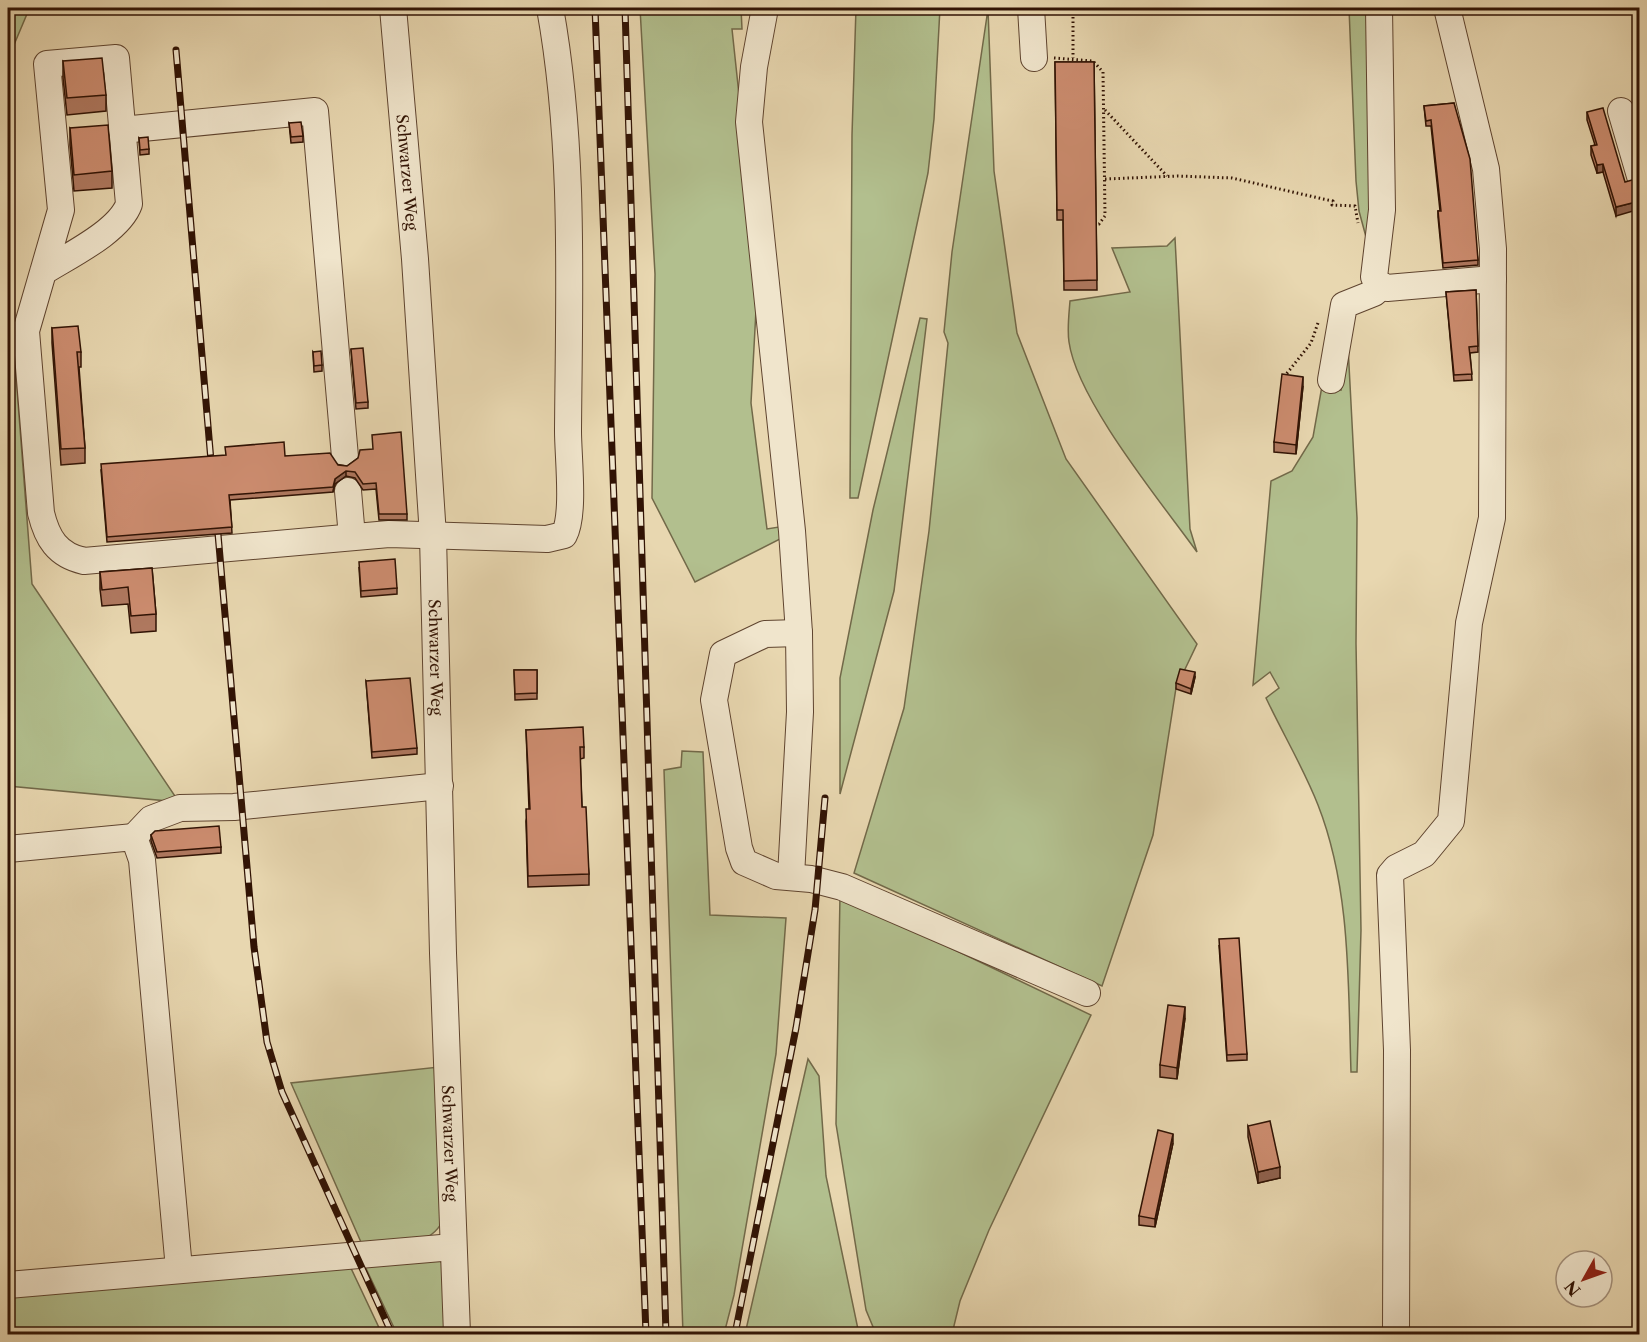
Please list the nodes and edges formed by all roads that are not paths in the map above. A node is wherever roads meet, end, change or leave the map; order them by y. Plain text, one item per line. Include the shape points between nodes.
1 (393, 8) edge
2 (550, 8) edge
3 (765, 8) edge
4 (1031, 8) edge
5 (1379, 8) edge
6 (1447, 8) edge
7 (1034, 58) road end
8 (1621, 111) dead end
9 (95, 129) junction
10 (1640, 176) edge
11 (43, 272) junction
12 (1493, 279) junction
13 (1382, 286) junction
14 (1331, 380) dead end
15 (345, 457) dead end
16 (348, 491) dead end
17 (433, 536) junction
18 (352, 537) junction
19 (799, 633) junction
20 (440, 786) junction
21 (134, 837) junction
22 (8, 849) edge
23 (791, 876) junction
24 (1087, 993) dead end
25 (453, 1247) junction
26 (179, 1269) junction
27 (8, 1285) edge
28 (456, 1322) edge
29 (1396, 1335) edge

1 - 17 lane, Schwarzer Weg
2 - 17 lane via 561,70 570,232 570,524 564,535 547,539
3 - 19 lane via 753,67 749,122
4 - 7 lane
5 - 13 lane via 1382,210 1374,277
6 - 12 lane via 1486,169
8 - 10 lane
9 - 11 lane via 61,210
9 - 11 lane via 129,204 125,216
9 - 15 lane via 315,111
11 - 18 lane via 26,331 41,513 59,550 84,561
12 - 13 lane
12 - 29 lane via 1492,518 1469,623 1451,821 1424,854 1390,875 1397,1050
13 - 14 lane via 1344,305
16 - 18 lane
17 - 18 lane via 418,533
17 - 20 lane, Schwarzer Weg
19 - 23 lane via 800,712
19 - 23 lane via 765,634 723,654 714,700 744,862 776,876
20 - 21 lane via 234,807 180,808 151,819
20 - 25 lane, Schwarzer Weg
21 - 22 lane
21 - 26 lane via 142,860
23 - 24 lane via 842,887
25 - 26 lane
25 - 28 lane, Schwarzer Weg
26 - 27 lane

